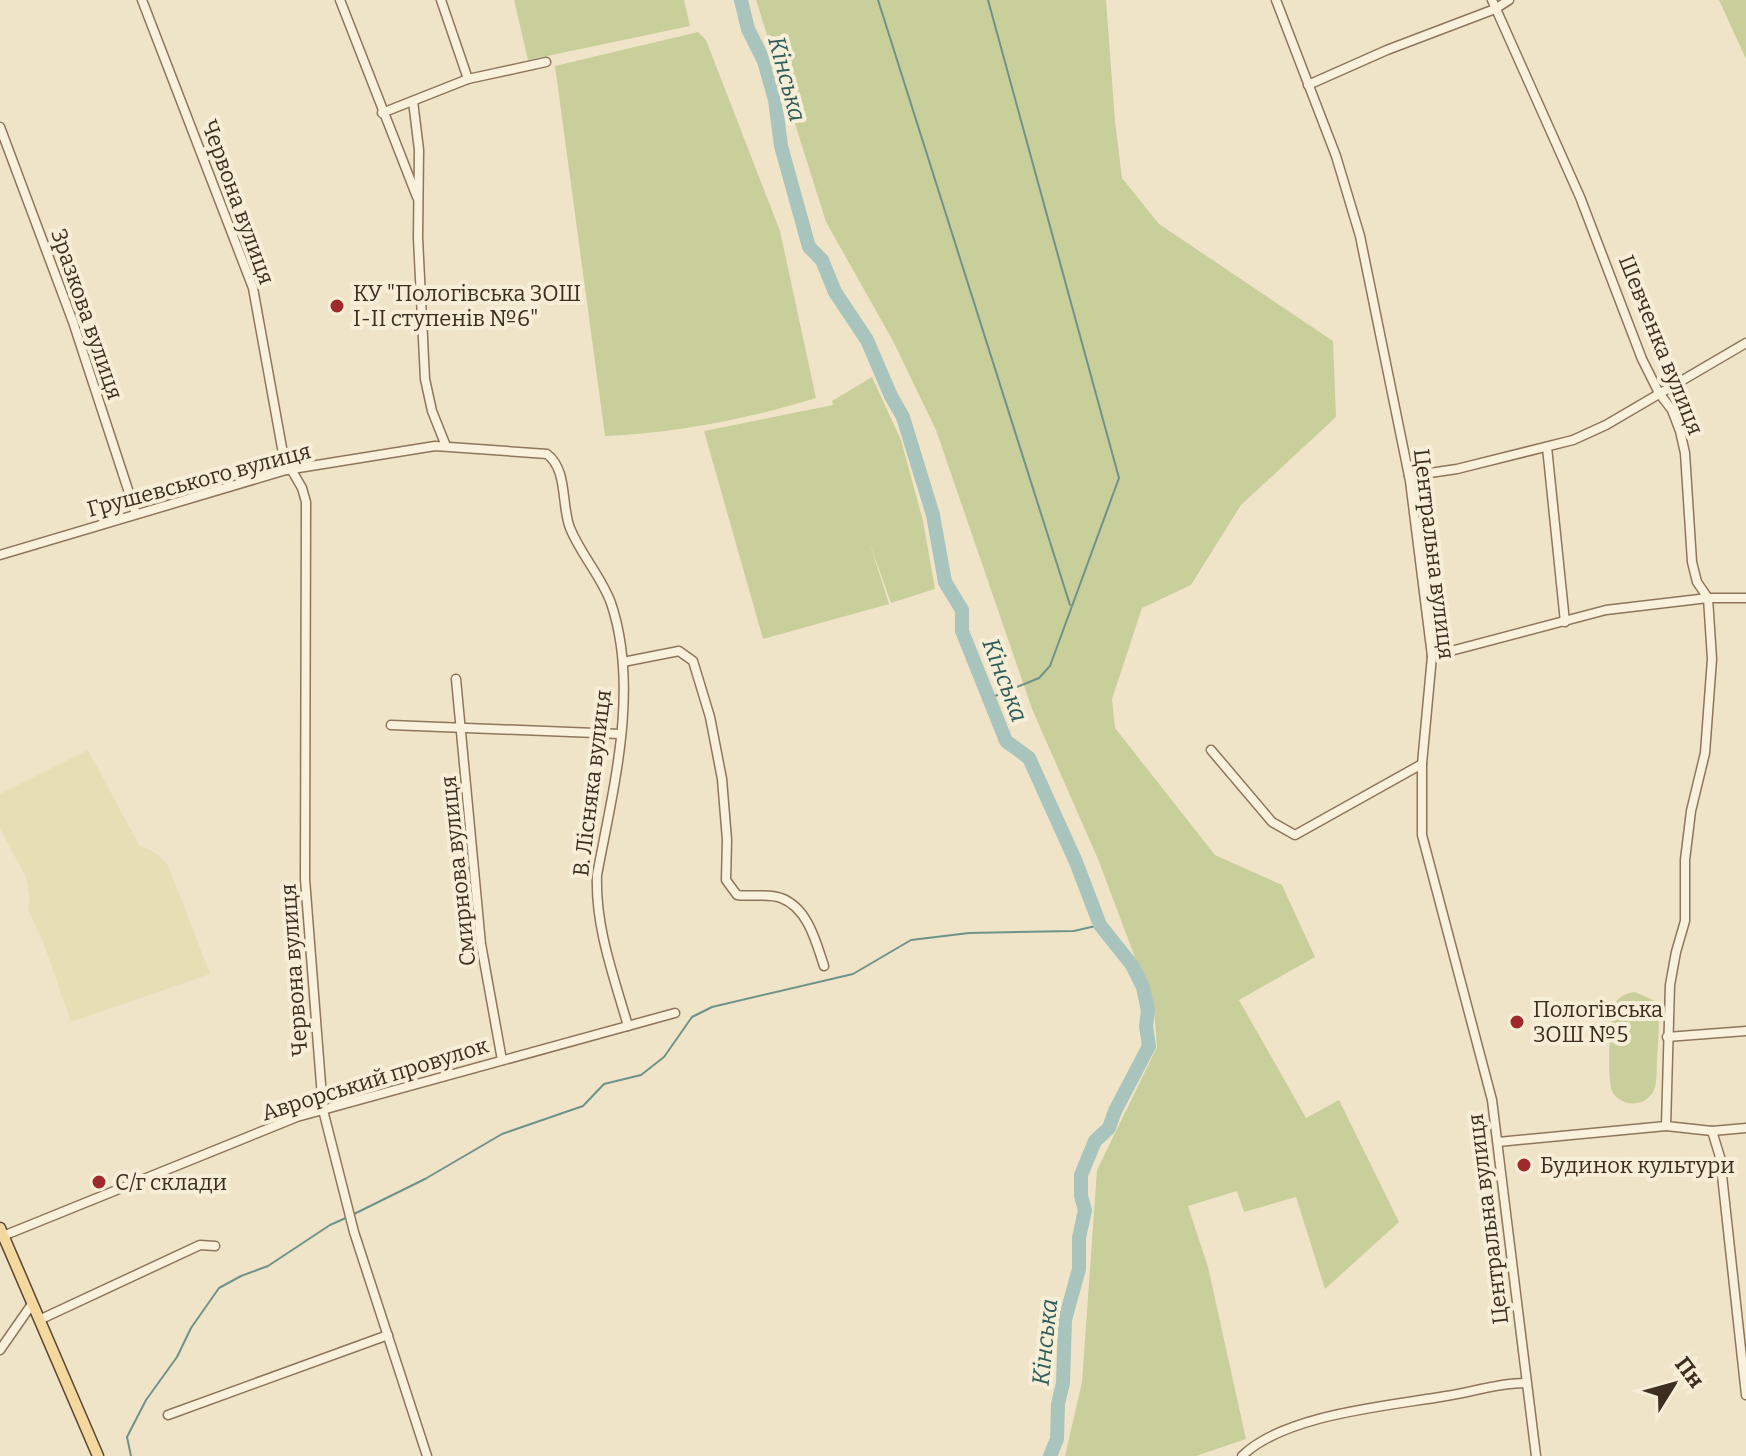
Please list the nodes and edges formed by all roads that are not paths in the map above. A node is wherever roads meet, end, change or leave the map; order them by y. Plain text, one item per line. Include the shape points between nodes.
1 (142, 0) edge
2 (340, 0) edge
3 (441, 0) edge
4 (1276, 0) edge
5 (1509, 0) edge
6 (1494, 5) edge
7 (546, 62) dead end
8 (468, 79) junction
9 (1308, 85) junction
10 (413, 101) junction
11 (382, 113) junction
12 (0, 127) edge
13 (419, 202) junction
14 (1746, 343) edge
15 (1659, 393) junction
16 (446, 446) junction
17 (1547, 447) junction
18 (553, 459) joint
19 (289, 470) junction
20 (1409, 476) junction
21 (136, 514) junction
22 (0, 555) edge
23 (1708, 598) junction
24 (1746, 598) edge
25 (1565, 622) junction
26 (1432, 656) junction
27 (623, 662) junction
28 (456, 679) dead end
29 (391, 725) dead end
30 (461, 728) junction
31 (620, 734) junction
32 (1211, 750) dead end
33 (1422, 764) junction
34 (824, 966) dead end
35 (675, 1013) dead end
36 (628, 1026) junction
37 (1746, 1031) edge
38 (1667, 1037) junction
39 (502, 1060) junction
40 (323, 1110) junction
41 (1666, 1126) junction
42 (1746, 1128) edge
43 (1712, 1131) junction
44 (1498, 1142) junction
45 (1, 1232) edge
46 (215, 1246) dead end
47 (32, 1304) junction
48 (39, 1320) junction
49 (388, 1335) junction
50 (0, 1350) edge
51 (1525, 1383) junction
52 (1746, 1395) edge
53 (168, 1415) dead end
54 (98, 1456) edge
55 (427, 1456) edge
56 (1242, 1456) edge
57 (1536, 1456) edge

1 - 19 street, Червона вулиця via 253,288
2 - 11 street
3 - 8 street
4 - 9 street, Центральна вулиця
5 - 6 street
6 - 9 street
6 - 15 street, Шевченка вулиця via 1580,197
7 - 8 street
8 - 10 street
9 - 20 street, Центральна вулиця via 1360,236
10 - 11 street
10 - 13 street
11 - 13 street
12 - 21 street, Зразкова вулиця via 73,322
13 - 16 street via 425,379
14 - 15 street
15 - 17 street via 1606,425
15 - 23 street, Шевченка вулиця via 1680,431 1692,562
16 - 18 street, Грушевського вулиця via 540,452
16 - 19 street, Грушевського вулиця
17 - 20 street
17 - 25 street
18 - 27 street, В. Лісняка вулиця via 569,526 610,601
19 - 21 street, Грушевського вулиця
19 - 40 street, Червона вулиця via 306,502 305,879
20 - 26 street, Центральна вулиця
21 - 22 street, Грушевського вулиця
23 - 24 street
23 - 25 street via 1606,610
23 - 38 street, Шевченка вулиця via 1712,659 1705,753 1691,811 1685,921 1670,985
25 - 26 street
26 - 33 street, Центральна вулиця
27 - 31 street, В. Лісняка вулиця
27 - 34 street via 679,651 693,661 722,779 726,880 737,895 780,897 799,912 810,925
28 - 30 street, Смирнова вулиця
29 - 30 street
30 - 31 street
30 - 39 street, Смирнова вулиця via 481,944
31 - 36 street, В. Лісняка вулиця via 596,894
32 - 33 street via 1272,822 1295,835
33 - 44 street, Центральна вулиця via 1422,835 1492,1100
35 - 36 street, Аврорський провулок
36 - 39 street, Аврорський провулок
37 - 38 street
38 - 41 street, Шевченка вулиця
39 - 40 street, Аврорський провулок
40 - 45 street, Аврорський провулок
40 - 49 street, Червона вулиця via 354,1232
41 - 43 street
41 - 44 street
42 - 43 street
43 - 52 street via 1720,1157
44 - 51 street, Центральна вулиця
45 - 47 main road
46 - 48 street via 200,1245
47 - 48 main road
47 - 50 street
48 - 54 main road
49 - 53 street
49 - 55 street, Червона вулиця
51 - 56 street via 1502,1383 1309,1422 1254,1444
51 - 57 street, Центральна вулиця

